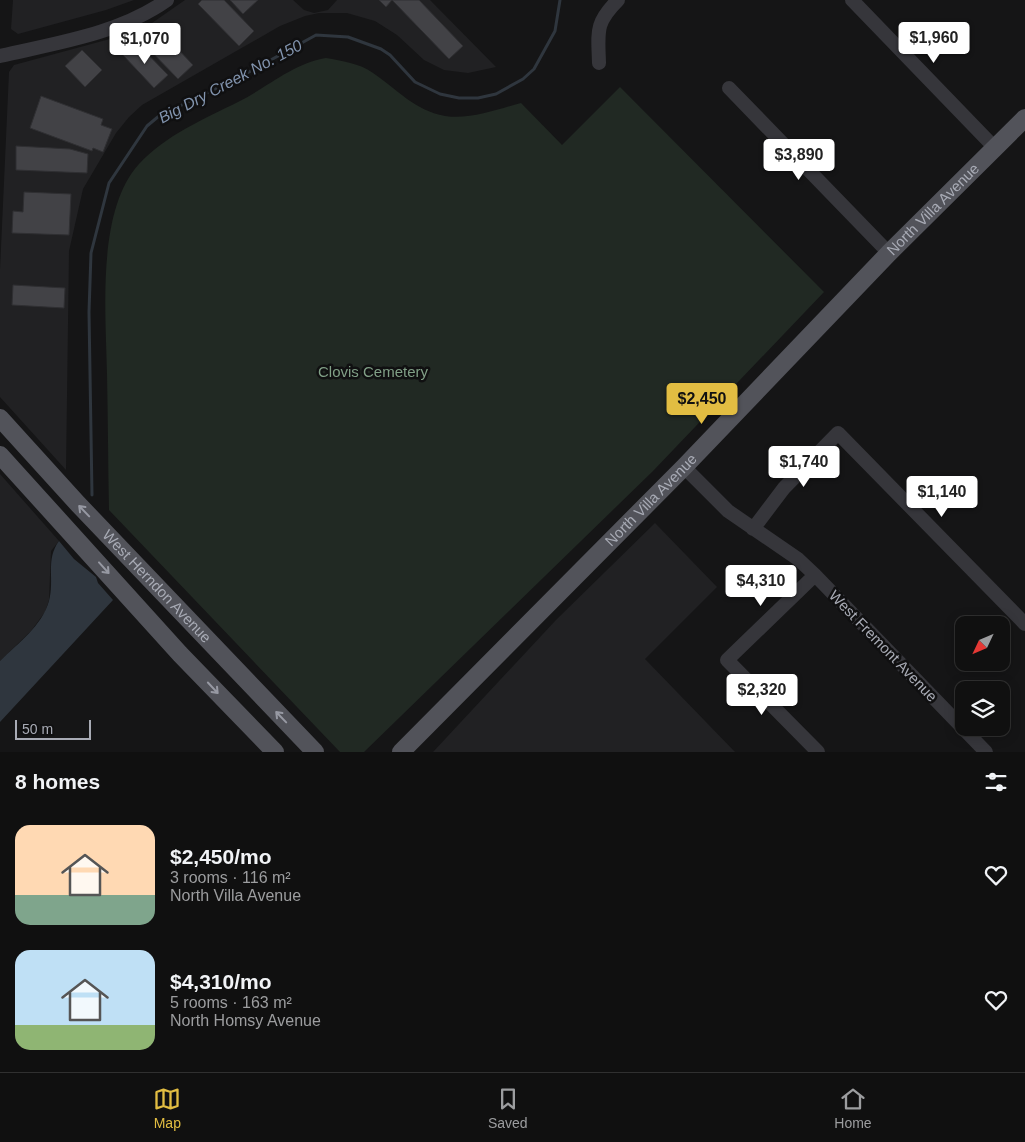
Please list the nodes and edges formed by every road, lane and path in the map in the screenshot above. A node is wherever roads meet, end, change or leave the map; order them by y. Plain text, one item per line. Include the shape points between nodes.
1 (167, 0) edge
2 (618, 0) edge
3 (852, 0) edge
4 (0, 56) edge
5 (599, 62) dead end
6 (729, 88) dead end
7 (1025, 118) edge
8 (995, 148) junction
9 (889, 254) junction
10 (0, 418) edge
11 (0, 455) edge
12 (684, 467) junction
13 (753, 529) junction
14 (815, 575) junction
15 (1025, 624) edge
16 (275, 752) edge
17 (315, 752) edge
18 (401, 752) edge
19 (818, 752) edge
20 (986, 752) edge

1 - 4 street via 152,11 118,26
2 - 5 street via 604,14 599,28
3 - 8 street
6 - 9 street
7 - 8 main road, North Villa Avenue
8 - 9 main road, North Villa Avenue
9 - 12 main road, North Villa Avenue
17 -> 10 main road, West Herndon Avenue
11 -> 16 main road, West Herndon Avenue via 180,654
12 - 13 street, West Fremont Avenue via 728,511
12 - 18 main road, North Villa Avenue
13 - 14 street, West Fremont Avenue via 798,559
13 - 15 street via 778,495 838,433
14 - 19 street via 727,660
14 - 20 street, West Fremont Avenue

